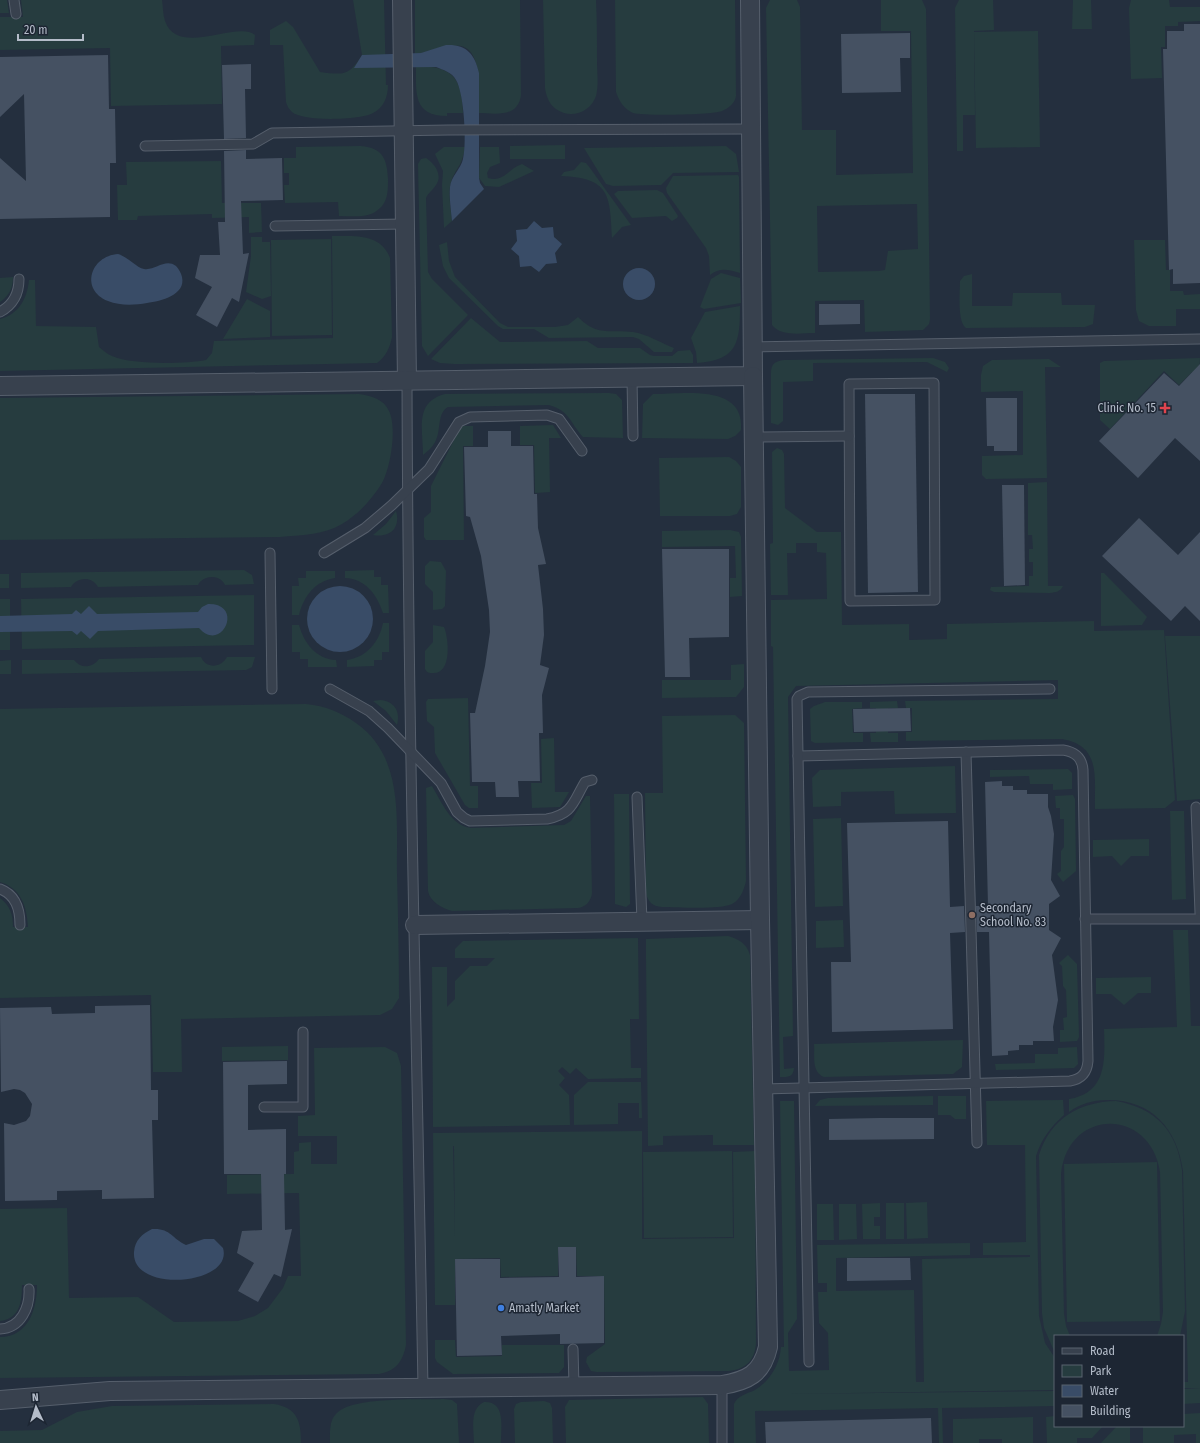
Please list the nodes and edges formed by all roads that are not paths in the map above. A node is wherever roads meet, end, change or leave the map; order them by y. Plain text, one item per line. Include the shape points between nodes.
1 (14, 0) edge
2 (402, 0) edge
3 (750, 0) edge
4 (16, 14) dead end
5 (750, 129) junction
6 (404, 130) junction
7 (145, 146) dead end
8 (405, 224) junction
9 (275, 226) dead end
10 (19, 279) dead end
11 (0, 312) edge
12 (1200, 339) edge
13 (753, 347) junction
14 (753, 376) junction
15 (632, 378) junction
16 (407, 381) junction
17 (0, 386) edge
18 (633, 436) dead end
19 (850, 436) junction
20 (753, 437) junction
21 (582, 451) dead end
22 (408, 490) junction
23 (324, 553) dead end
24 (270, 554) dead end
25 (330, 689) dead end
26 (1050, 689) dead end
27 (272, 690) dead end
28 (410, 752) junction
29 (966, 752) junction
30 (798, 756) junction
31 (592, 780) dead end
32 (638, 797) dead end
33 (1196, 807) dead end
34 (0, 889) edge
35 (1200, 913) edge
36 (1086, 919) junction
37 (1200, 919) edge
38 (760, 920) junction
39 (642, 921) junction
40 (20, 925) dead end
41 (415, 925) junction
42 (302, 1032) dead end
43 (974, 1084) junction
44 (763, 1088) junction
45 (804, 1088) junction
46 (264, 1107) dead end
47 (977, 1143) dead end
48 (29, 1289) dead end
49 (0, 1329) edge
50 (573, 1349) dead end
51 (809, 1362) dead end
52 (722, 1385) junction
53 (574, 1386) junction
54 (422, 1388) junction
55 (0, 1400) edge
56 (722, 1443) edge

1 - 4 lane
2 - 6 street
3 - 5 street
5 - 6 lane
5 - 13 street
6 - 7 lane via 272,133 254,144
6 - 8 street
8 - 9 lane
8 - 16 street
10 - 11 lane via 18,291 11,305
12 - 13 lane
13 - 14 street
14 - 15 street
14 - 20 street
15 - 16 street
15 - 18 lane
16 - 17 street
16 - 22 lane
19 - 19 lane via 849,384 934,383 935,600 850,601
19 - 20 lane
20 - 38 street
21 - 22 lane via 559,419 547,416 470,417 459,422 429,469
22 - 23 lane via 365,528
22 - 28 lane
24 - 27 lane
25 - 28 lane via 369,711
26 - 30 lane via 808,692 799,696 796,704
28 - 31 lane via 441,783 457,812 470,821 559,817 574,803 585,782
28 - 41 lane
29 - 30 lane
29 - 36 lane via 1063,750 1079,757 1082,762
29 - 43 lane
30 - 45 lane
32 - 39 lane
33 - 35 lane
34 - 40 lane via 14,900 18,908
36 - 37 lane
36 - 43 lane via 1086,1072 1077,1080 1070,1081
38 - 39 street
38 - 44 street
39 - 41 street
41 - 54 lane
42 - 46 lane via 303,1107
43 - 45 lane
43 - 47 lane
44 - 45 lane
44 - 52 street via 768,1347 760,1368 751,1376 739,1382
45 - 51 lane
48 - 49 lane via 28,1307 23,1316 12,1325
50 - 53 lane
52 - 53 street
52 - 56 lane
53 - 54 street
54 - 55 street via 110,1391

